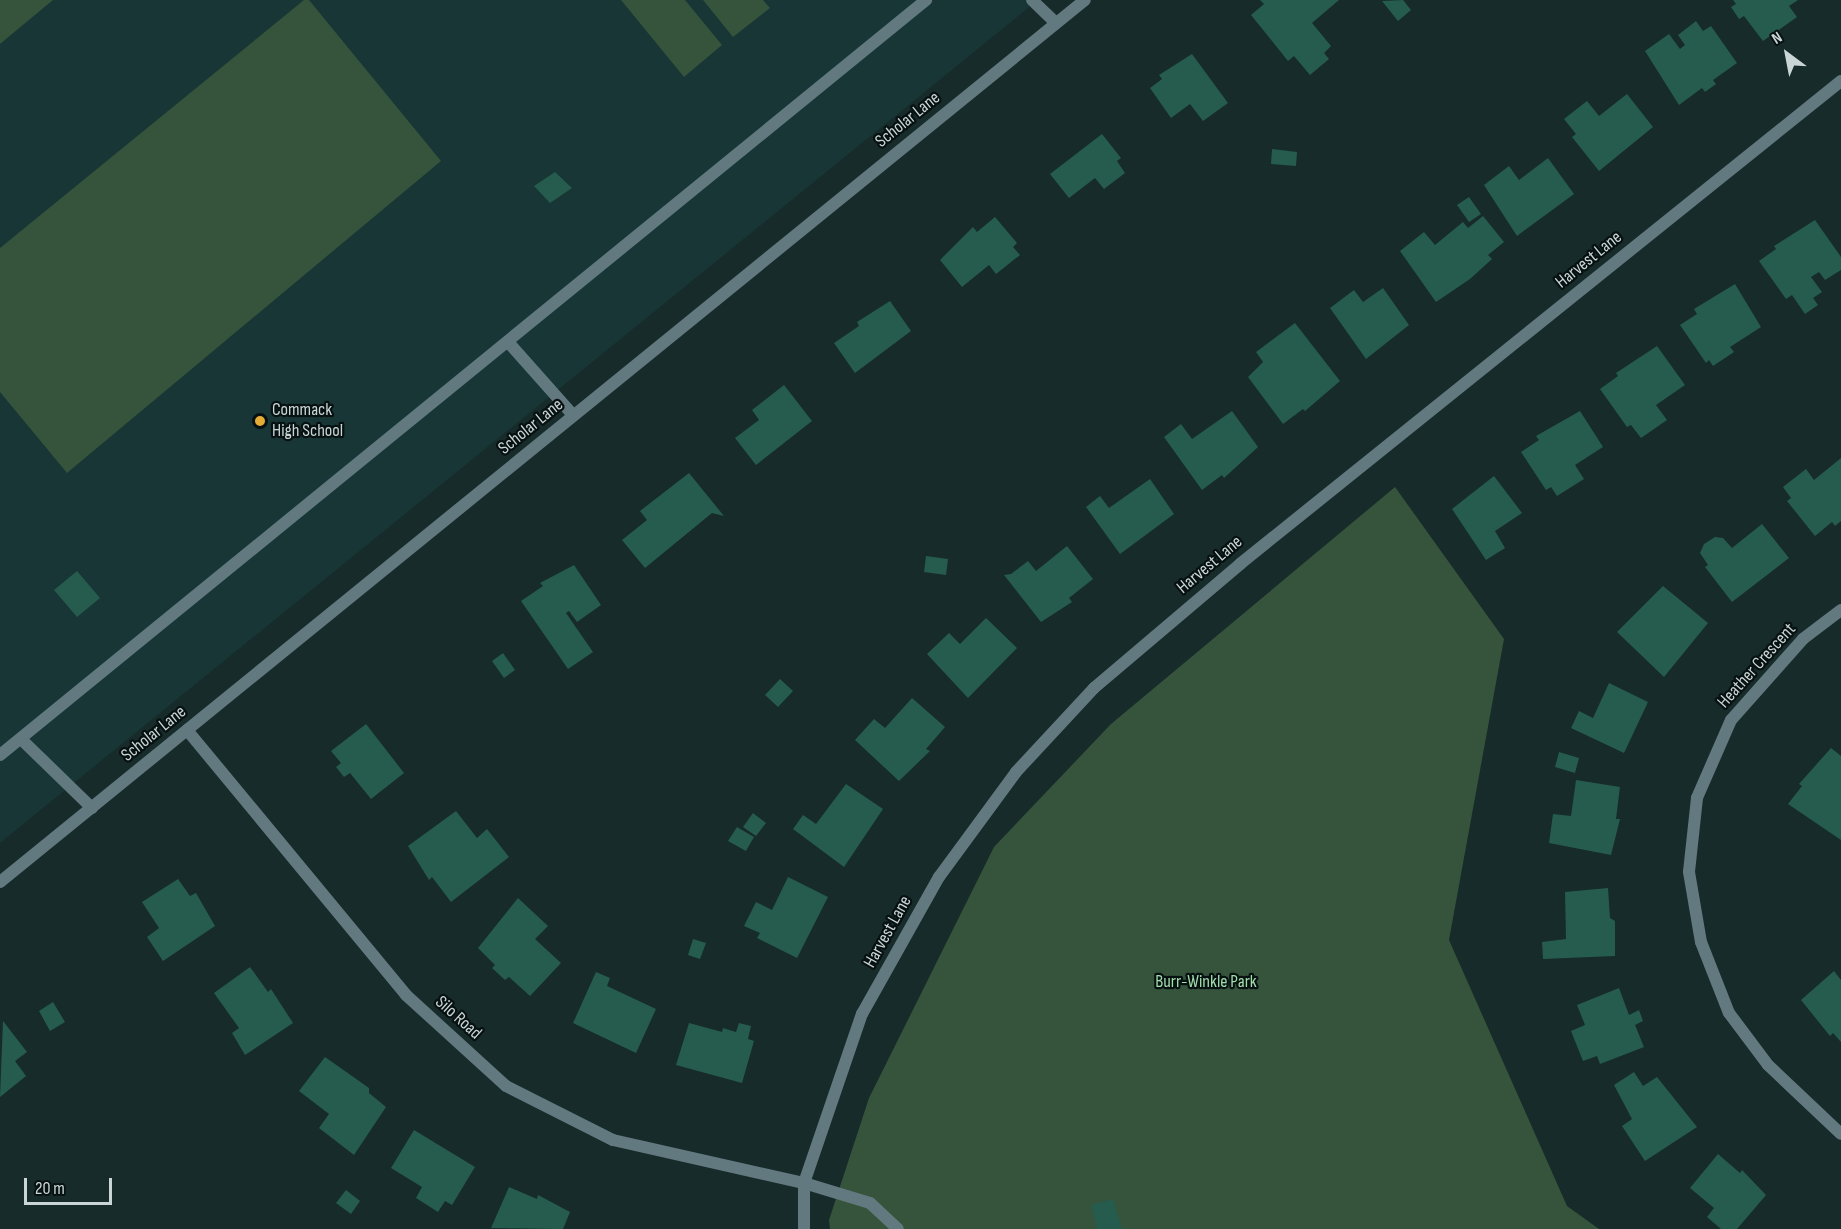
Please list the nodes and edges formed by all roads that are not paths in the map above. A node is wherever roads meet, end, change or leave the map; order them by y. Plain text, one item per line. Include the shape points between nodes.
1 (926, 0) edge
2 (1032, 0) edge
3 (1084, 0) edge
4 (1056, 23) junction
5 (1841, 81) edge
6 (509, 342) junction
7 (573, 415) junction
8 (1841, 610) edge
9 (187, 730) junction
10 (21, 739) junction
11 (1, 753) edge
12 (92, 808) junction
13 (0, 882) edge
14 (1841, 1134) edge
15 (804, 1183) junction
16 (804, 1229) edge
17 (898, 1229) edge

1 - 6 street
2 - 4 street
3 - 4 street, Scholar Lane
4 - 7 street, Scholar Lane
5 - 15 street, Harvest Lane via 1240,564 1094,688 1017,772 939,878 862,1014
6 - 7 street
6 - 10 street
7 - 9 street, Scholar Lane
8 - 14 street, Heather Crescent via 1803,639 1731,720 1696,798 1689,872 1701,942 1729,1013 1768,1065
9 - 12 street, Scholar Lane
9 - 15 street, Silo Road via 406,994 506,1086 614,1140
10 - 11 street
10 - 12 street
12 - 13 street, Scholar Lane
15 - 16 street, Harvest Lane
15 - 17 street, Silo Road via 870,1203

